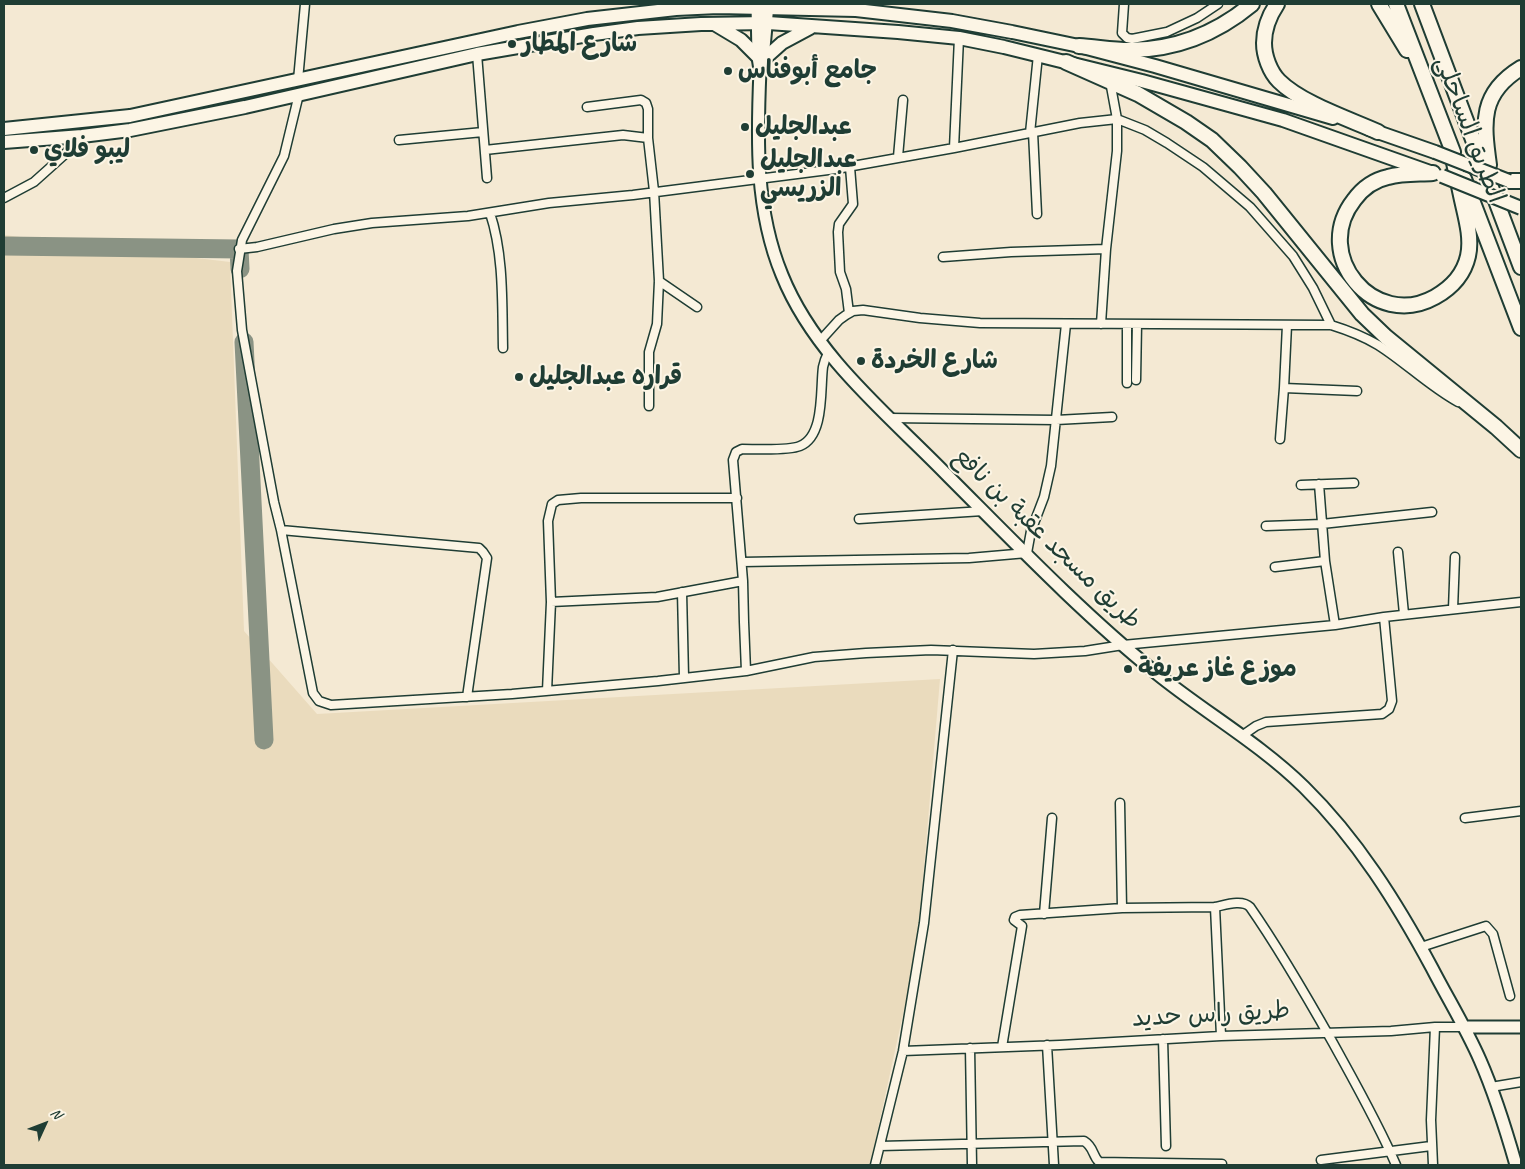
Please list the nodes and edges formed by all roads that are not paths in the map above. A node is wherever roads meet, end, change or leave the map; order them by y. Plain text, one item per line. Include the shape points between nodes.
1 (305, 4) edge
2 (796, 4) edge
3 (1124, 4) edge
4 (1218, 4) edge
5 (1252, 4) edge
6 (1277, 4) edge
7 (1379, 4) edge
8 (1396, 4) edge
9 (1422, 4) edge
10 (724, 5) edge
11 (763, 6) edge
12 (810, 8) junction
13 (762, 23) junction
14 (713, 24) junction
15 (812, 27) junction
16 (960, 38) junction
17 (1079, 46) junction
18 (477, 54) junction
19 (1038, 55) junction
20 (760, 62) junction
21 (1066, 62) junction
22 (1521, 68) edge
23 (298, 80) junction
24 (1110, 81) junction
25 (299, 94) junction
26 (1432, 94) junction
27 (902, 100) dead end
28 (587, 107) dead end
29 (1117, 119) junction
30 (4, 129) edge
31 (483, 132) junction
32 (1032, 132) junction
33 (1378, 132) junction
34 (82, 136) junction
35 (648, 138) junction
36 (400, 140) dead end
37 (4, 142) edge
38 (1450, 144) junction
39 (954, 148) junction
40 (485, 150) junction
41 (898, 157) junction
42 (850, 167) junction
43 (1438, 175) junction
44 (487, 178) dead end
45 (759, 178) junction
46 (1517, 183) edge
47 (654, 191) junction
48 (1493, 191) junction
49 (4, 198) edge
50 (1521, 208) edge
51 (490, 213) junction
52 (1038, 214) dead end
53 (239, 249) junction
54 (1106, 249) junction
55 (942, 257) dead end
56 (1521, 266) edge
57 (659, 281) junction
58 (696, 307) dead end
59 (850, 313) junction
60 (1066, 324) junction
61 (1101, 324) junction
62 (1127, 324) junction
63 (1137, 324) junction
64 (1287, 325) junction
65 (1331, 325) junction
66 (1521, 328) edge
67 (820, 342) junction
68 (504, 348) dead end
69 (828, 353) junction
70 (1136, 380) dead end
71 (1127, 384) dead end
72 (1284, 388) junction
73 (1357, 391) dead end
74 (649, 406) dead end
75 (1475, 412) junction
76 (1112, 417) dead end
77 (890, 418) junction
78 (1056, 420) junction
79 (1280, 439) dead end
80 (1521, 450) edge
81 (1354, 483) dead end
82 (1301, 484) dead end
83 (1320, 484) junction
84 (737, 498) junction
85 (983, 511) junction
86 (1432, 512) dead end
87 (859, 519) dead end
88 (1322, 524) junction
89 (1266, 526) dead end
90 (281, 530) junction
91 (1398, 552) dead end
92 (1027, 553) junction
93 (1455, 557) dead end
94 (1325, 561) junction
95 (742, 562) junction
96 (1275, 567) dead end
97 (743, 581) junction
98 (682, 592) junction
99 (552, 602) junction
100 (1521, 602) edge
101 (1454, 609) junction
102 (1404, 614) junction
103 (1384, 617) junction
104 (1335, 625) junction
105 (1123, 645) junction
106 (952, 650) junction
107 (746, 671) junction
108 (684, 677) junction
109 (547, 691) junction
110 (467, 697) junction
111 (1243, 735) junction
112 (1120, 803) dead end
113 (1521, 811) edge
114 (1052, 818) dead end
115 (1465, 818) dead end
116 (1215, 907) junction
117 (1122, 908) junction
118 (1044, 914) junction
119 (1420, 947) junction
120 (1510, 996) dead end
121 (1435, 1027) junction
122 (1464, 1027) junction
123 (1521, 1027) edge
124 (1327, 1033) junction
125 (1221, 1036) junction
126 (1162, 1039) junction
127 (1047, 1045) junction
128 (1002, 1047) junction
129 (970, 1048) junction
130 (903, 1050) junction
131 (1521, 1082) edge
132 (1491, 1088) junction
133 (1052, 1142) junction
134 (971, 1144) junction
135 (880, 1146) junction
136 (1166, 1146) dead end
137 (1432, 1146) junction
138 (1390, 1151) junction
139 (1321, 1160) dead end
140 (1222, 1164) edge
141 (875, 1165) edge
142 (972, 1165) edge
143 (1054, 1165) edge
144 (1396, 1165) edge
145 (1433, 1165) edge
146 (1516, 1165) edge

1 - 23 street
2 - 12 main road
3 - 4 street via 1122,33 1132,39 1167,32
5 - 17 highway via 1233,20 1211,31 1157,48 1128,50
6 - 33 highway via 1269,15 1264,49 1270,69 1278,80 1313,103
7 - 26 highway
8 - 26 highway, الطريق الساحلى
9 - 48 highway, الطريق الساحلى
10 - 11 main road
10 - 23 main road via 578,21
11 - 12 main road
11 - 13 street, طريق مسجد عقبة بن نافع
12 - 17 main road via 952,21
13 - 14 main road
13 - 15 main road
13 - 20 street, طريق مسجد عقبة بن نافع
14 - 18 main road via 638,28
14 - 20 main road via 741,40
15 - 16 main road
15 - 20 main road via 789,38
16 - 19 main road
16 - 39 street
17 - 33 main road
18 - 25 main road
18 - 31 street
19 - 21 main road
19 - 32 street
20 - 45 street, طريق مسجد عقبة بن نافع
21 - 24 highway
21 - 43 main road via 1283,120
22 - 48 highway via 1496,89 1489,104 1485,122
23 - 30 main road via 130,116
24 - 29 street
24 - 75 highway via 1180,118 1212,140 1264,193 1362,314
25 - 34 main road via 130,130
25 - 53 street via 284,156
26 - 38 highway, الطريق الساحلى
27 - 41 street
28 - 35 street via 643,101 648,109
29 - 32 street
29 - 54 street via 1117,151
29 - 65 street via 1167,142 1250,206 1293,256
31 - 36 street
31 - 40 street
32 - 39 street
32 - 52 street
33 - 46 main road, bridge
34 - 37 main road
34 - 49 street via 34,182
35 - 40 street via 623,135
35 - 47 street
38 - 43 highway via 1468,223 1468,256 1462,272 1441,294 1415,305 1389,304 1374,298 1360,288 1341,258 1339,240 1347,208 1372,183 1387,177
38 - 66 highway, الطريق الساحلى
39 - 41 street
40 - 44 street
41 - 42 street
42 - 45 street
42 - 59 street via 853,204 839,224 838,232 840,272
43 - 50 main road, bridge
45 - 47 street
45 - 67 street, طريق مسجد عقبة بن نافع via 765,220 782,276
47 - 51 street
47 - 57 street
48 - 56 highway, الطريق الساحلى
51 - 53 street via 372,223
51 - 68 street via 496,232 500,269
53 - 90 street via 237,271 242,330
54 - 55 street
54 - 61 street
57 - 58 street
57 - 74 street via 657,324 649,352
59 - 60 street via 863,310 980,323
59 - 67 street via 839,320
60 - 61 street
60 - 78 street
61 - 62 street
62 - 63 street
62 - 71 street
63 - 64 street
63 - 70 street
64 - 65 street
64 - 72 street
65 - 75 street via 1378,345 1424,381
67 - 69 street, طريق مسجد عقبة بن نافع
69 - 77 street, طريق مسجد عقبة بن نافع
69 - 84 street via 813,436 795,448 742,449 736,452 733,460
72 - 73 street
72 - 79 street
75 - 80 highway
76 - 78 street
77 - 78 street
77 - 85 street, طريق مسجد عقبة بن نافع
78 - 92 street via 1051,466
81 - 83 street
82 - 83 street
83 - 88 street
84 - 95 street
84 - 99 street via 558,500 552,504 548,521
85 - 87 street
85 - 92 street, طريق مسجد عقبة بن نافع
86 - 88 street
88 - 89 street
88 - 94 street
90 - 110 street via 313,693 319,701 331,705
90 - 110 street via 479,548 487,558
91 - 102 street
92 - 95 street via 968,558
92 - 105 street, طريق مسجد عقبة بن نافع
93 - 101 street
94 - 96 street
94 - 104 street
95 - 97 street
97 - 98 street
97 - 107 street
98 - 99 street via 656,597
98 - 108 street
99 - 109 street
100 - 101 street
101 - 102 street
102 - 103 street
103 - 104 street
103 - 111 street via 1392,701 1389,709 1382,714 1266,722
104 - 105 street
105 - 106 street via 1034,654
105 - 111 street, طريق مسجد عقبة بن نافع via 1173,686
106 - 107 street via 814,657
106 - 130 street via 924,923
107 - 108 street
108 - 109 street
109 - 110 street
111 - 119 street, طريق مسجد عقبة بن نافع via 1306,789 1339,826 1386,888
112 - 117 street
113 - 115 street
114 - 118 street
116 - 117 street
116 - 124 street via 1242,903 1250,907 1274,941
116 - 125 street
117 - 118 street
118 - 128 street via 1020,915 1014,920 1022,926
119 - 120 street via 1486,926 1493,934
119 - 122 street, طريق مسجد عقبة بن نافع
121 - 122 street, طريق راس حديد
121 - 124 street, طريق راس حديد
121 - 137 street
122 - 123 street, طريق راس حديد
122 - 132 street, طريق مسجد عقبة بن نافع
124 - 125 street, طريق راس حديد
124 - 138 street
125 - 126 street, طريق راس حديد
126 - 127 street, طريق راس حديد
126 - 136 street
127 - 128 street, طريق راس حديد
127 - 133 street
128 - 129 street, طريق راس حديد
129 - 130 street, طريق راس حديد
129 - 134 street
130 - 135 street
131 - 132 street
132 - 146 street, طريق مسجد عقبة بن نافع
133 - 134 street
133 - 140 street via 1084,1141 1100,1162
133 - 143 street
134 - 135 street
134 - 142 street
135 - 141 street
137 - 138 street
137 - 145 street
138 - 139 street
138 - 144 street

